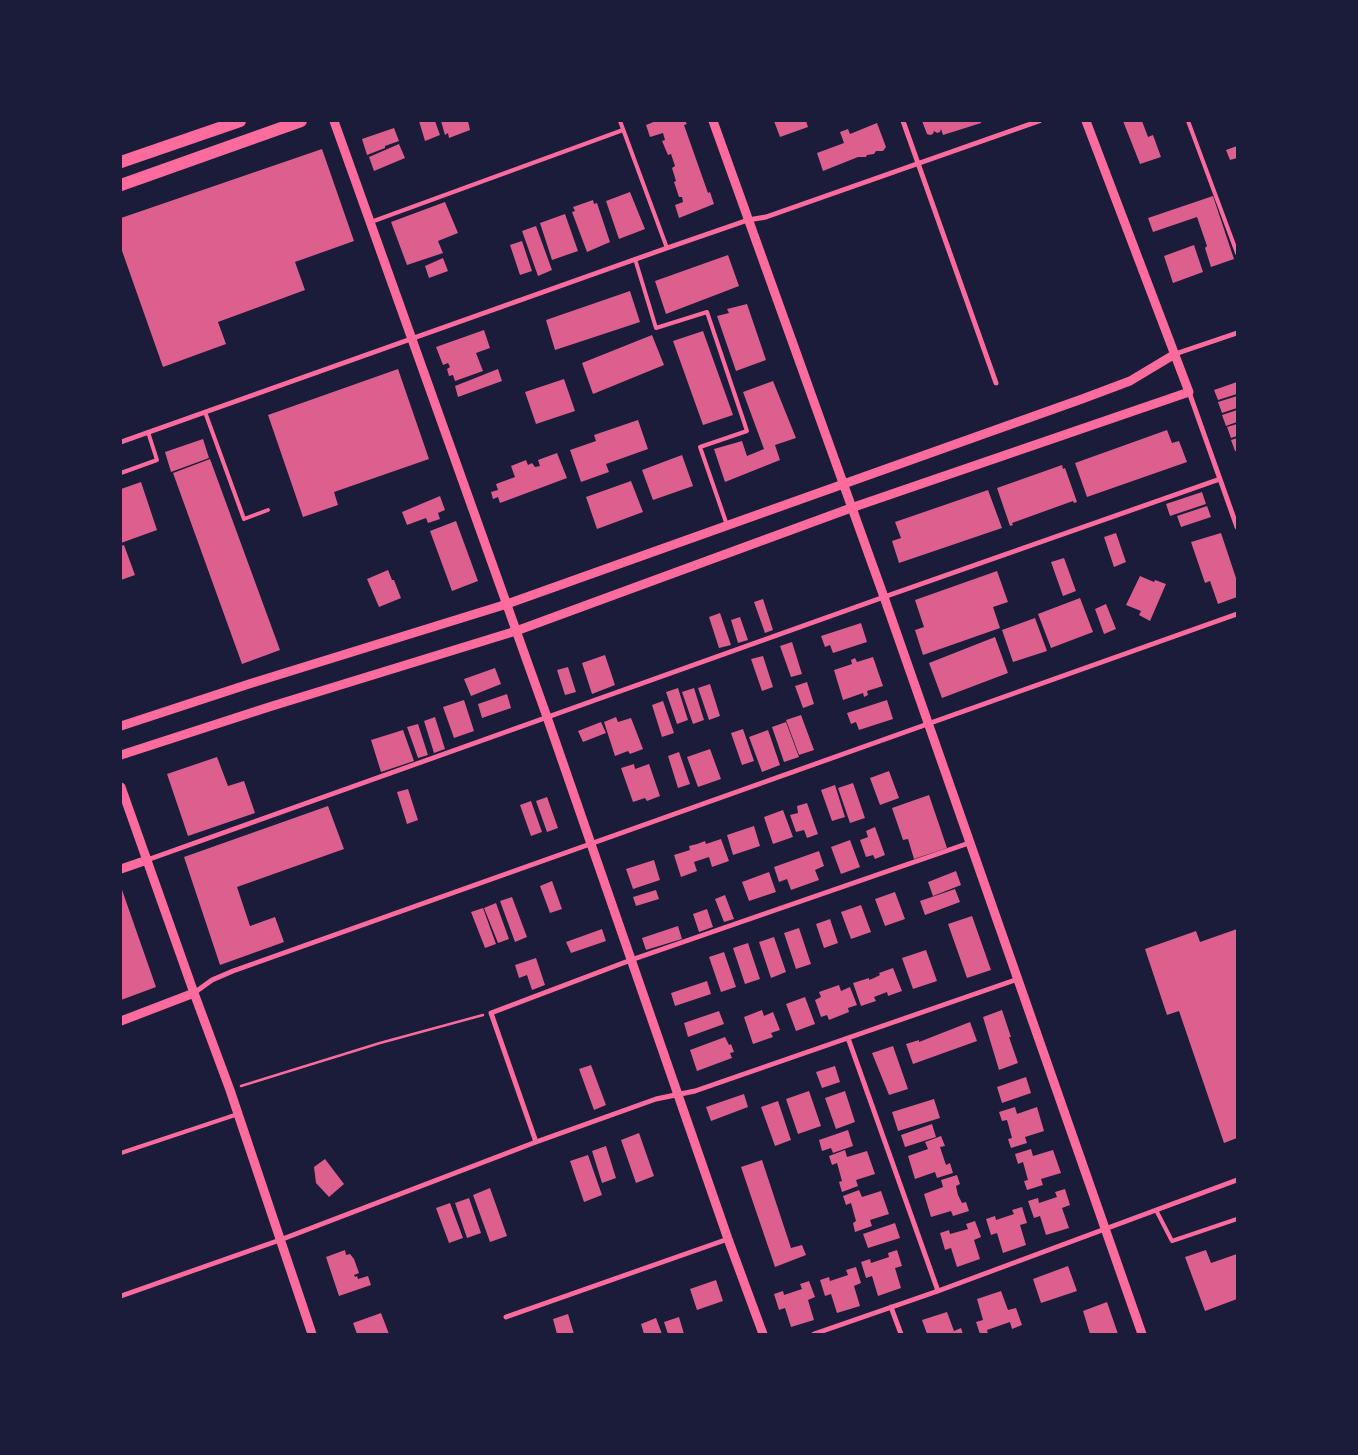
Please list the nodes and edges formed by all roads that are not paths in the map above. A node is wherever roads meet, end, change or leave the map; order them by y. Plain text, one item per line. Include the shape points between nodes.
1 (240, 121) edge
2 (301, 121) edge
3 (334, 121) edge
4 (620, 121) edge
5 (713, 121) edge
6 (903, 121) edge
7 (1039, 121) edge
8 (1086, 121) edge
9 (1188, 121) edge
10 (623, 130) junction
11 (121, 162) edge
12 (918, 164) junction
13 (121, 185) edge
14 (748, 220) junction
15 (371, 222) junction
16 (667, 248) junction
17 (1237, 253) edge
18 (636, 259) junction
19 (1237, 333) edge
20 (412, 338) junction
21 (1176, 354) junction
22 (996, 383) dead end
23 (1189, 392) junction
24 (205, 412) junction
25 (148, 432) junction
26 (121, 442) edge
27 (121, 473) edge
28 (1220, 479) junction
29 (842, 484) junction
30 (851, 508) junction
31 (268, 510) dead end
32 (727, 525) junction
33 (1237, 527) edge
34 (884, 597) junction
35 (507, 604) junction
36 (1237, 614) edge
37 (516, 631) junction
38 (547, 717) junction
39 (928, 724) junction
40 (121, 726) edge
41 (121, 755) edge
42 (121, 787) edge
43 (969, 843) junction
44 (590, 844) junction
45 (147, 860) junction
46 (121, 869) edge
47 (631, 960) junction
48 (1018, 979) junction
49 (194, 993) junction
50 (121, 1021) edge
51 (848, 1038) junction
52 (679, 1093) junction
53 (238, 1114) junction
54 (536, 1142) junction
55 (121, 1153) edge
56 (1237, 1180) edge
57 (1156, 1210) junction
58 (1237, 1220) edge
59 (1106, 1228) junction
60 (728, 1239) junction
61 (280, 1240) junction
62 (938, 1291) junction
63 (121, 1296) edge
64 (891, 1307) junction
65 (506, 1316) dead end
66 (312, 1334) edge
67 (763, 1334) edge
68 (814, 1334) edge
69 (901, 1334) edge
70 (1142, 1334) edge

1 - 11 highway
2 - 13 highway
3 - 15 street
4 - 10 lane
5 - 14 street
6 - 12 street
7 - 12 street
8 - 21 street
9 - 17 lane
10 - 15 lane
10 - 16 lane
12 - 14 street via 766,217
12 - 22 street
14 - 16 street
14 - 29 street
15 - 20 street
16 - 18 street
18 - 20 street
18 - 32 lane via 656,328 707,312 746,431 700,447
19 - 21 street
20 - 24 street
20 - 35 street
21 - 23 street
21 - 29 street via 1130,381
23 - 28 street
23 - 30 street
24 - 25 street
24 - 31 lane via 244,519
25 - 26 street
25 - 27 lane via 157,460
28 - 33 street
28 - 34 street
29 - 30 street
29 - 32 street
30 - 34 street
30 - 37 street
32 - 35 street
34 - 38 street
34 - 39 street
35 - 37 street
35 - 40 street
36 - 39 street
37 - 38 street
37 - 41 street
38 - 44 street
38 - 45 street
39 - 43 street
39 - 44 street
42 - 45 street
43 - 47 street
43 - 48 street
44 - 47 street
44 - 49 street via 233,971
45 - 46 street
45 - 49 street
47 - 52 street
47 - 54 street via 492,1013
48 - 51 street
48 - 59 street
49 - 50 street
49 - 53 street
51 - 52 street via 695,1091
51 - 62 street
52 - 54 street
52 - 60 street
53 - 55 lane
53 - 61 street
54 - 61 street
56 - 57 street
57 - 58 lane via 1172,1241
57 - 59 street
59 - 62 street
59 - 70 street
60 - 65 street
60 - 67 street
61 - 63 street
61 - 66 street
62 - 64 street
64 - 68 street
64 - 69 street

